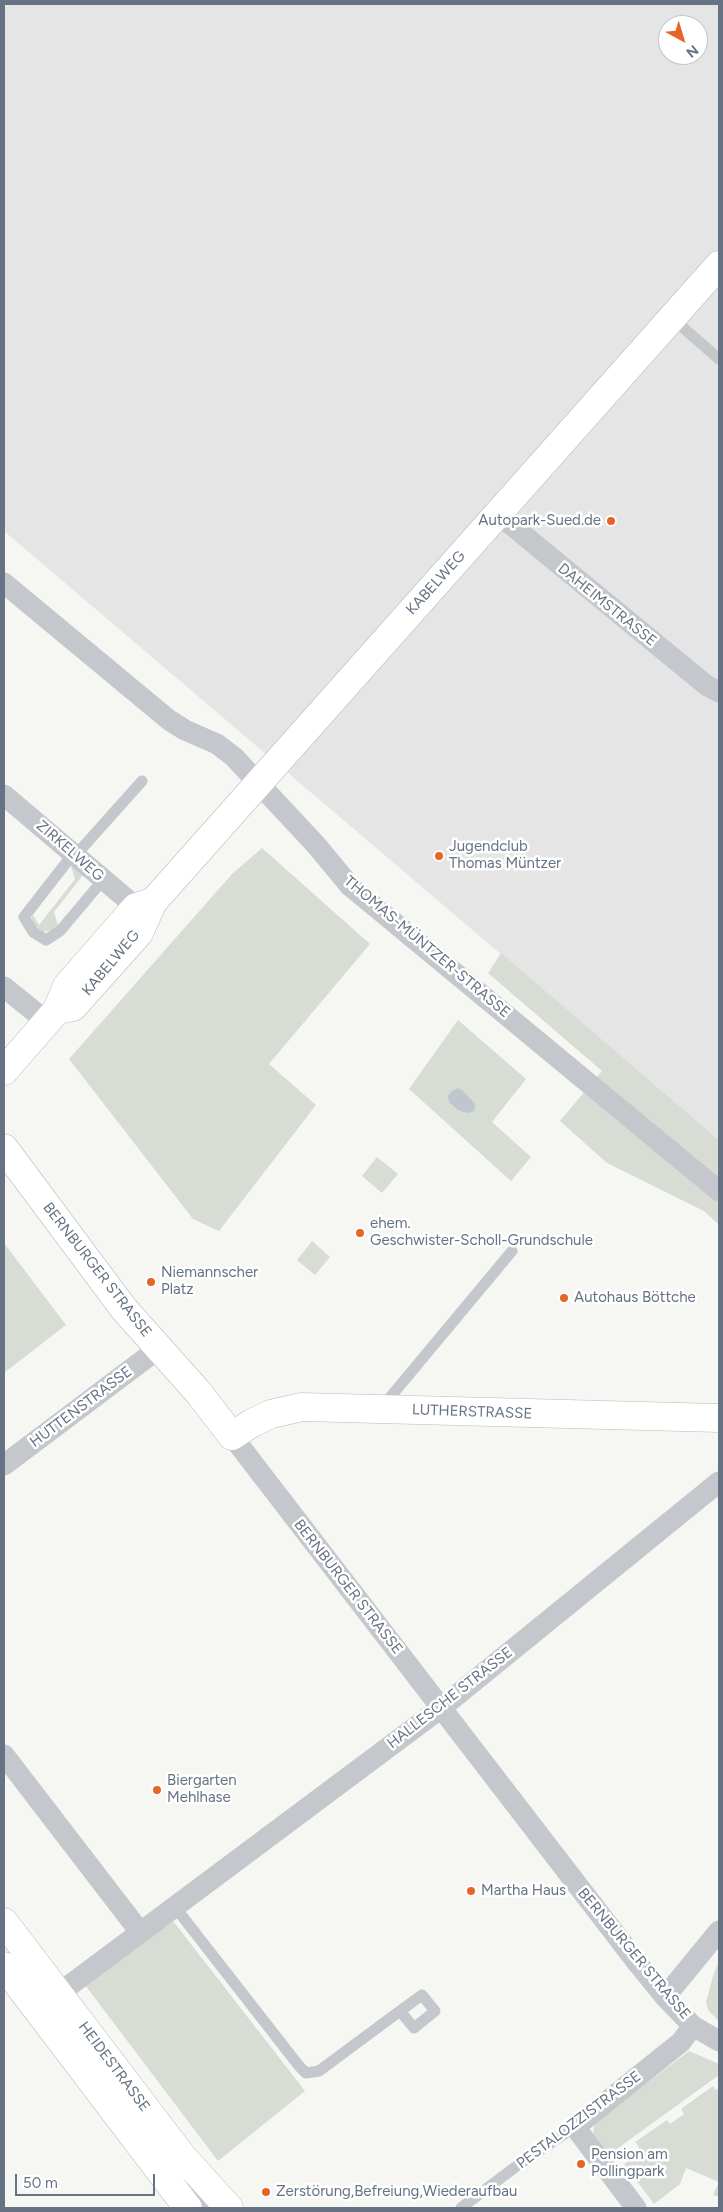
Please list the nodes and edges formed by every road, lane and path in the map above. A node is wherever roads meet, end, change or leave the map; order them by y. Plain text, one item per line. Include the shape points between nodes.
1 (719, 265) edge
2 (672, 318) junction
3 (719, 359) edge
4 (498, 514) junction
5 (4, 583) edge
6 (719, 692) edge
7 (142, 781) dead end
8 (259, 783) junction
9 (4, 795) edge
10 (74, 855) junction
11 (103, 880) junction
12 (145, 904) junction
13 (4, 987) edge
14 (52, 1016) junction
15 (4, 1071) edge
16 (4, 1148) edge
17 (719, 1191) edge
18 (512, 1251) dead end
19 (158, 1348) junction
20 (381, 1409) junction
21 (719, 1418) edge
22 (232, 1436) junction
23 (4, 1465) edge
24 (719, 1482) edge
25 (441, 1708) junction
26 (4, 1755) edge
27 (175, 1907) junction
28 (4, 1922) edge
29 (719, 1930) edge
30 (140, 1932) junction
31 (4, 1936) edge
32 (6, 1962) edge
33 (58, 1994) junction
34 (665, 1997) junction
35 (400, 2011) dead end
36 (693, 2026) junction
37 (719, 2041) edge
38 (575, 2127) junction
39 (188, 2208) edge
40 (200, 2208) edge
41 (209, 2208) edge
42 (229, 2208) edge
43 (461, 2208) edge
44 (636, 2208) edge

1 - 2 main road, KABELWEG
2 - 3 lane
2 - 4 main road, KABELWEG
4 - 6 street, DAHEIMSTRASSE via 706,685
4 - 8 main road, KABELWEG
5 - 8 street, THOMAS-MÜNTZER-STRASSE via 169,720 225,750
7 - 10 lane
8 - 12 main road, KABELWEG
8 - 17 street, THOMAS-MÜNTZER-STRASSE via 318,846 350,886
9 - 10 street, ZIRKELWEG
10 - 11 street, ZIRKELWEG
10 - 11 lane via 24,917 33,932 46,940 60,931
11 - 12 street, ZIRKELWEG
12 - 14 main road, KABELWEG via 139,933 73,1007
13 - 14 street
14 - 15 main road, KABELWEG
16 - 19 main road, BERNBURGER STRASSE via 124,1309
18 - 20 lane
19 - 22 main road, BERNBURGER STRASSE
19 - 23 street, HUTTENSTRASSE
20 - 21 main road, LUTHERSTRASSE
20 - 22 main road, LUTHERSTRASSE via 302,1407 282,1410
22 - 25 street, BERNBURGER STRASSE
24 - 25 street, HALLESCHE STRASSE
25 - 27 street, HALLESCHE STRASSE
25 - 34 street, BERNBURGER STRASSE
26 - 30 street
27 - 30 street, HALLESCHE STRASSE
27 - 35 lane via 306,2073 319,2071
28 - 33 main road, HEIDESTRASSE
29 - 34 street
30 - 33 street, HALLESCHE STRASSE
31 - 41 lane
32 - 39 main road, HEIDESTRASSE
32 - 40 lane
33 - 42 main road, HEIDESTRASSE via 182,2156
34 - 36 street, BERNBURGER STRASSE
36 - 37 street, BERNBURGER STRASSE
36 - 38 street, PESTALOZZISTRASSE via 681,2042
38 - 43 lane, PESTALOZZISTRASSE
38 - 44 street

